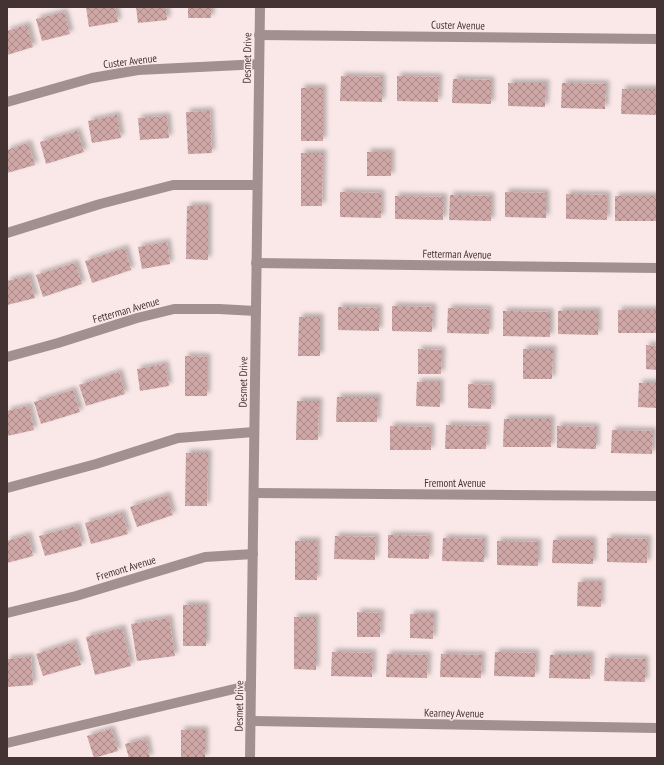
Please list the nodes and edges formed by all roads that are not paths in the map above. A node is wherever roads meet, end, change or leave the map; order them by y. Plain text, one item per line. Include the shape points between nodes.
1 (260, 7) edge
2 (259, 36) junction
3 (657, 40) edge
4 (259, 64) junction
5 (7, 102) edge
6 (257, 185) junction
7 (7, 233) edge
8 (256, 263) junction
9 (657, 268) edge
10 (256, 311) junction
11 (7, 357) edge
12 (254, 432) junction
13 (7, 488) edge
14 (254, 493) junction
15 (657, 496) edge
16 (253, 554) junction
17 (7, 613) edge
18 (251, 685) junction
19 (251, 721) junction
20 (657, 728) edge
21 (7, 743) edge
22 (250, 758) edge

1 - 2 street, Desmet Drive
2 - 3 street, Custer Avenue
2 - 4 street, Desmet Drive
4 - 5 street, Custer Avenue via 138,70 92,78
4 - 6 street, Desmet Drive
6 - 7 street via 174,185 100,204
6 - 8 street, Desmet Drive
8 - 9 street, Fetterman Avenue
8 - 10 street, Desmet Drive
10 - 11 street, Fetterman Avenue via 174,309
10 - 12 street, Desmet Drive
12 - 13 street via 178,438
12 - 14 street, Desmet Drive
14 - 15 street, Fremont Avenue
14 - 16 street, Desmet Drive
16 - 17 street, Fremont Avenue via 205,557 76,596
16 - 18 street, Desmet Drive
18 - 19 street, Desmet Drive
18 - 21 street
19 - 20 street, Kearney Avenue
19 - 22 street, Desmet Drive

